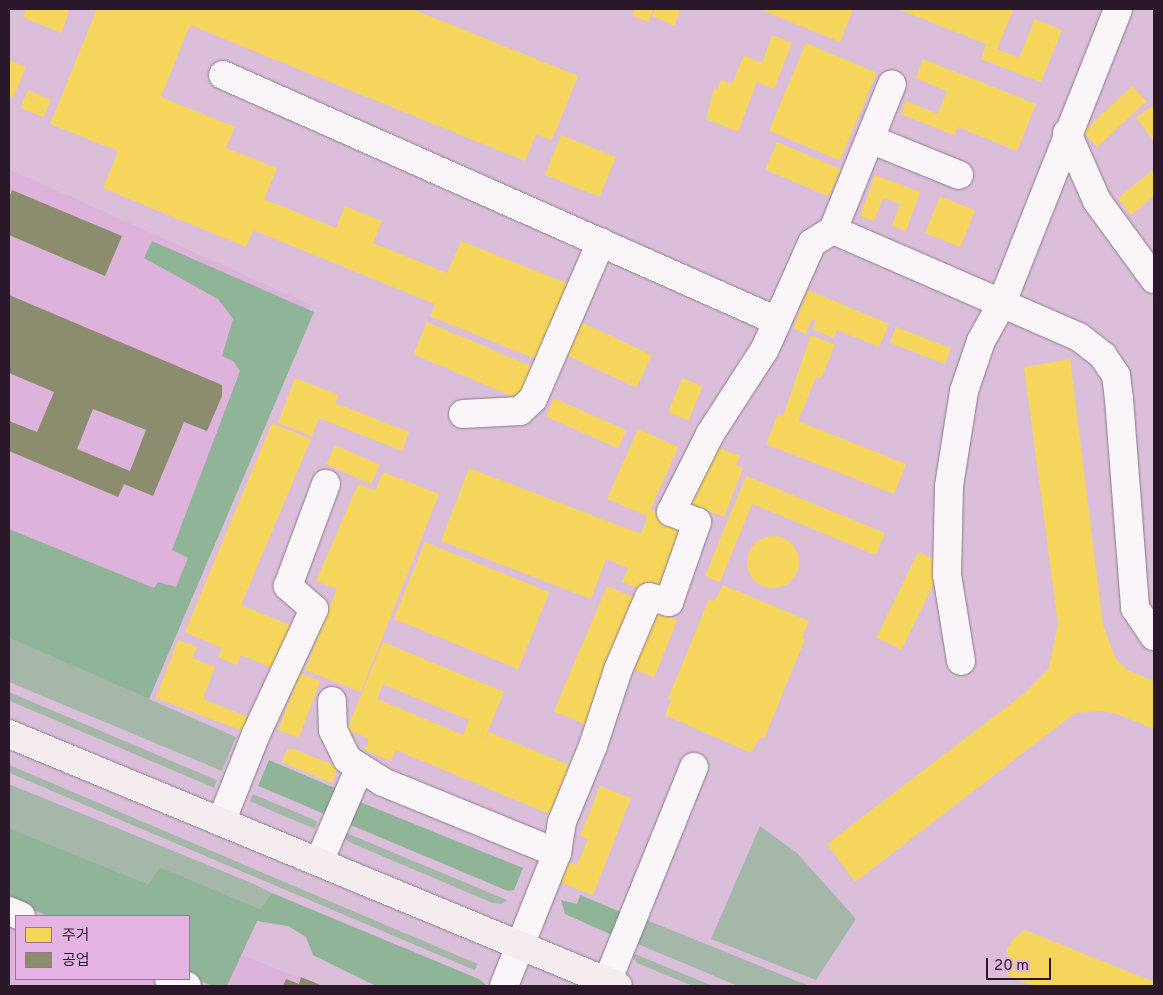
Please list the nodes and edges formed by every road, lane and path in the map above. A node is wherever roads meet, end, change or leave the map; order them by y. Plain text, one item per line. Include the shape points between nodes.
1 (1118, 9) edge
2 (223, 75) dead end
3 (892, 84) dead end
4 (1067, 133) junction
5 (870, 139) junction
6 (959, 175) dead end
7 (833, 230) junction
8 (602, 242) junction
9 (1154, 279) edge
10 (1001, 305) junction
11 (777, 320) junction
12 (463, 414) dead end
13 (326, 484) dead end
14 (1154, 636) edge
15 (960, 661) dead end
16 (332, 701) dead end
17 (9, 734) edge
18 (360, 767) junction
19 (694, 767) dead end
20 (221, 822) junction
21 (319, 862) junction
22 (553, 863) junction
23 (519, 945) junction
24 (172, 980) edge
25 (612, 984) edge
26 (187, 986) edge
27 (504, 986) edge

1 - 4 street
2 - 8 street
3 - 5 street
4 - 9 street via 1097,201
4 - 10 street
5 - 6 street
5 - 7 street
7 - 10 street
7 - 11 street via 812,244
8 - 11 street
8 - 12 street via 533,399 520,411
10 - 14 street via 1079,337 1103,356 1116,375 1135,608
10 - 15 street via 981,341 964,391 949,486 948,575
11 - 22 street via 765,349 710,434 672,512 697,522 669,602 650,597 618,670 593,746 562,822
13 - 20 street via 288,586 314,609 256,734
16 - 18 street via 333,730 347,759
17 - 20 main road
18 - 21 street
18 - 22 street via 383,782
19 - 25 street
20 - 21 main road
21 - 23 main road
22 - 23 street
23 - 25 main road
23 - 27 street
24 - 26 street

